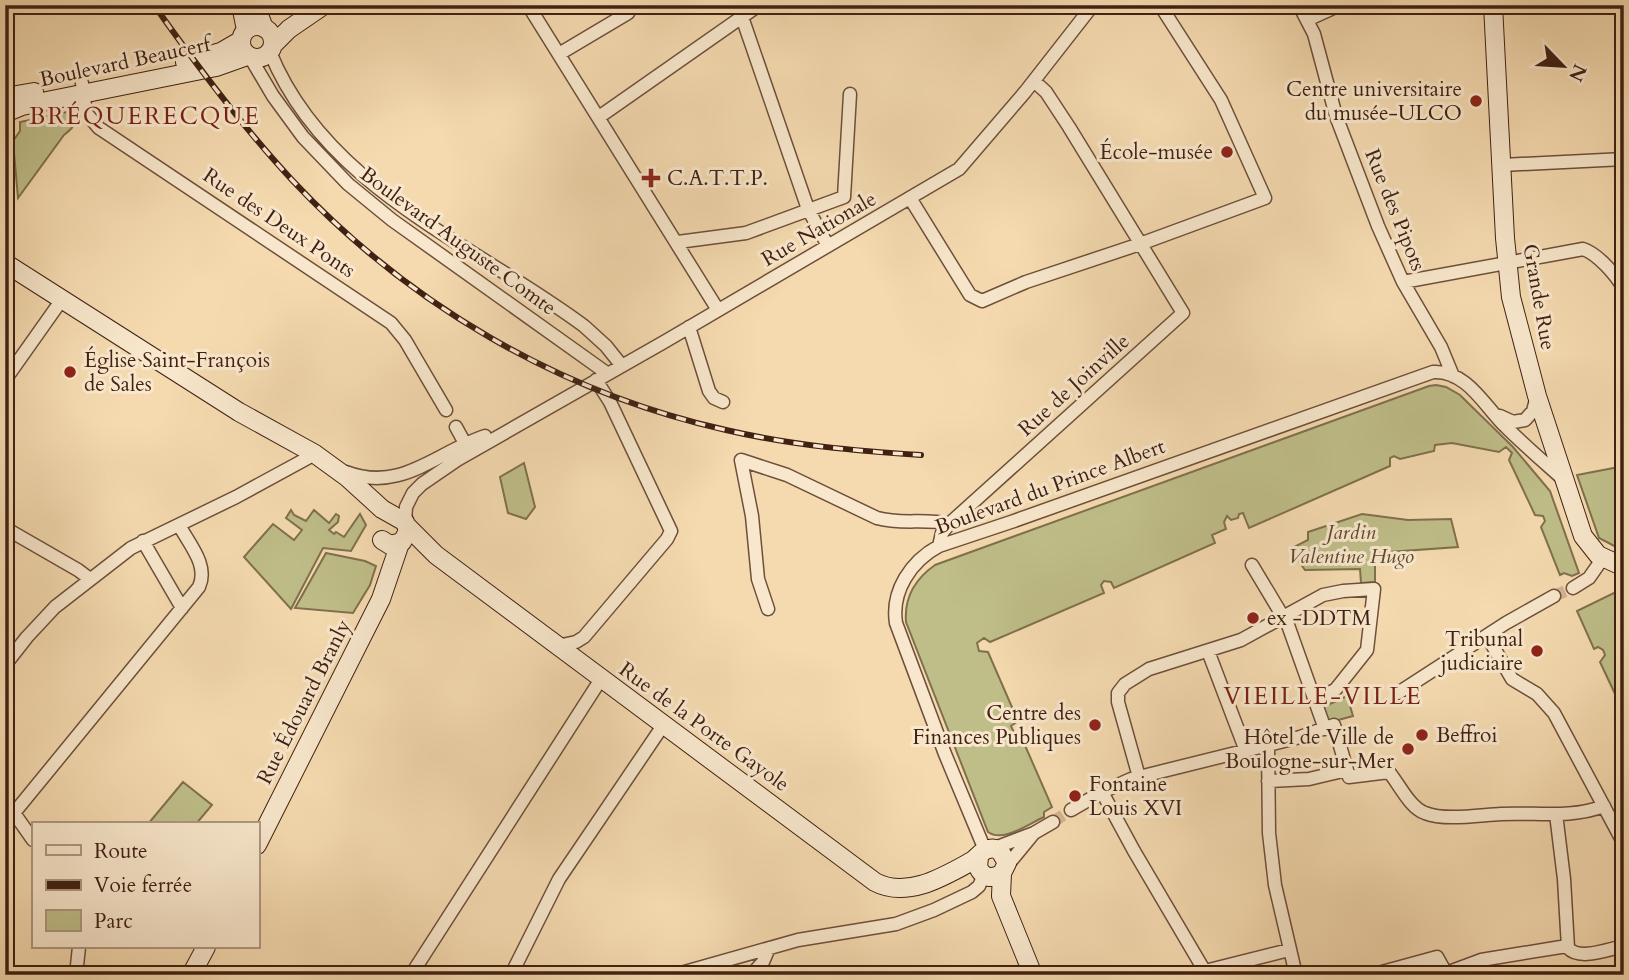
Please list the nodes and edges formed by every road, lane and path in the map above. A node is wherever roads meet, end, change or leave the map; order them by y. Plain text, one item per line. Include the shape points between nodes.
1 (241, 5) edge
2 (255, 5) edge
3 (306, 5) edge
4 (324, 5) edge
5 (528, 5) edge
6 (633, 5) edge
7 (1093, 5) edge
8 (1160, 5) edge
9 (1299, 5) edge
10 (1340, 5) edge
11 (1493, 5) edge
12 (749, 10) edge
13 (1307, 20) junction
14 (269, 39) junction
15 (246, 46) junction
16 (559, 54) junction
17 (1034, 81) junction
18 (82, 89) junction
19 (850, 94) dead end
20 (7, 107) edge
21 (599, 117) junction
22 (1624, 159) edge
23 (1502, 165) junction
24 (910, 198) junction
25 (808, 209) junction
26 (678, 242) junction
27 (1140, 244) junction
28 (828, 246) junction
29 (10, 263) edge
30 (1507, 263) junction
31 (1403, 282) junction
32 (1624, 289) edge
33 (63, 298) junction
34 (719, 310) junction
35 (689, 327) junction
36 (622, 366) junction
37 (1453, 376) junction
38 (602, 377) junction
39 (5, 380) edge
40 (1537, 396) junction
41 (723, 402) dead end
42 (1491, 409) junction
43 (446, 410) dead end
44 (456, 427) dead end
45 (468, 448) junction
46 (309, 456) junction
47 (457, 460) junction
48 (336, 468) junction
49 (1564, 480) junction
50 (949, 524) junction
51 (178, 525) junction
52 (393, 527) junction
53 (5, 528) edge
54 (143, 541) junction
55 (939, 546) junction
56 (1603, 558) junction
57 (1624, 561) edge
58 (1252, 565) dead end
59 (1624, 567) edge
60 (90, 579) junction
61 (1573, 588) tunnel mouth
62 (1554, 596) tunnel mouth
63 (182, 608) junction
64 (768, 608) dead end
65 (1285, 618) junction
66 (1488, 636) junction
67 (557, 646) junction
68 (1208, 651) junction
69 (5, 665) edge
70 (601, 679) junction
71 (1398, 693) dead end
72 (1313, 696) junction
73 (664, 724) junction
74 (1325, 729) junction
75 (1268, 746) junction
76 (1245, 747) junction
77 (1347, 770) junction
78 (1139, 777) junction
79 (1270, 781) junction
80 (1102, 792) junction
81 (1604, 806) junction
82 (1071, 810) tunnel mouth
83 (14, 813) junction
84 (1556, 814) junction
85 (1052, 822) tunnel mouth
86 (5, 824) edge
87 (1034, 833) junction
88 (32, 839) edge
89 (259, 841) edge
90 (1624, 844) edge
91 (990, 865) junction
92 (1624, 946) edge
93 (79, 948) edge
94 (205, 948) edge
95 (769, 948) junction
96 (1569, 948) junction
97 (1289, 950) junction
98 (1206, 973) edge
99 (679, 974) edge
100 (1446, 974) edge
101 (76, 975) edge
102 (191, 975) edge
103 (411, 975) edge
104 (511, 975) edge
105 (751, 975) edge
106 (1033, 975) edge
107 (1296, 975) edge
108 (1371, 975) edge

1 - 15 main road
2 - 14 main road
3 - 14 main road
4 - 14 main road
5 - 16 street
6 - 16 street via 628,13
7 - 17 street, Rue Nationale
8 - 27 street via 1221,100 1265,198
9 - 13 street, Rue des Pipots
10 - 13 street
11 - 23 main road, Grande Rue
12 - 21 street
12 - 25 street
13 - 31 street, Rue des Pipots via 1336,116
14 - 15 main road via 260,58
14 - 15 main road via 253,26
14 - 36 street, Boulevard Auguste Comte via 293,98 361,175 584,326
15 - 18 main road, Boulevard Beaucerf
15 - 38 street, Boulevard Auguste Comte via 273,96 303,137 348,184
16 - 21 street
17 - 24 street, Rue Nationale via 966,162
17 - 27 street via 1069,127
18 - 20 main road, Boulevard Beaucerf
18 - 43 street, Rue des Deux Ponts via 86,113 99,128 391,323
19 - 25 street via 844,197
21 - 26 street
22 - 23 street
23 - 30 main road, Grande Rue
24 - 27 street via 970,295 979,301
24 - 28 street, Rue Nationale
25 - 26 street via 746,233
25 - 28 street
26 - 34 street
27 - 50 street, Rue de Joinville via 1182,313
28 - 34 street, Rue Nationale
29 - 33 main road
30 - 31 street
30 - 32 street via 1586,249
30 - 40 main road, Grande Rue
31 - 37 street, Rue des Pipots
33 - 39 street
33 - 46 main road
34 - 35 street, Rue Nationale
35 - 36 street, Rue Nationale
35 - 41 street via 709,391
36 - 38 street, Rue Nationale
37 - 42 street, Rue des Pipots
37 - 55 street, Boulevard du Prince Albert via 1429,372
38 - 45 street, Rue Nationale
38 - 67 street via 671,531 584,636
40 - 42 street, Rue des Pipots via 1533,411 1522,422 1509,421
40 - 49 main road, Grande Rue
42 - 49 street, Rue des Pipots
44 - 45 street
45 - 47 street, Rue Nationale
45 - 48 street, Rue Nationale via 391,478 365,478
46 - 48 main road
46 - 51 street
46 - 52 main road
47 - 52 street, Rue Nationale via 413,493
47 - 52 street, Rue Nationale via 415,480
48 - 52 main road
49 - 56 main road, Grande Rue via 1583,536
50 - 55 street, Rue de Joinville
50 - 64 street via 877,518 786,475 741,460 758,579
51 - 54 street
51 - 63 street via 203,573 199,587
52 - 67 main road, Rue de la Porte Gayole
52 - 89 main road, Rue Édouard Branly via 372,617
53 - 60 street
54 - 60 street
54 - 63 street
55 - 91 street, Boulevard du Prince Albert via 924,555 905,579 896,598 895,616
56 - 57 street
56 - 59 main road, Grande Rue
56 - 61 street via 1589,578
58 - 65 street
60 - 69 street via 44,618
62 - 66 street
63 - 83 street
65 - 68 street
65 - 72 street
65 - 72 street via 1329,593 1374,589 1367,650 1334,692
66 - 71 street
66 - 81 street via 1510,676 1550,708
67 - 70 main road, Rue de la Porte Gayole
68 - 76 street
68 - 78 street via 1149,669 1118,692
70 - 73 main road, Rue de la Porte Gayole
70 - 103 street
72 - 74 street
73 - 91 main road, Rue de la Porte Gayole via 880,885 906,889 959,869
73 - 104 street via 555,886
74 - 75 street
74 - 77 street via 1334,726
75 - 76 street
75 - 79 street
76 - 78 street
77 - 79 street via 1309,779
77 - 84 street via 1349,777 1389,772 1424,813
78 - 80 street
79 - 97 street via 1269,833
80 - 82 street
80 - 98 street
81 - 84 street
81 - 90 street
83 - 86 street
83 - 88 street
84 - 96 street
85 - 87 street
87 - 91 street
87 - 91 street
91 - 95 street via 974,891 916,917
91 - 106 main road
92 - 96 street via 1584,954
93 - 101 street
94 - 102 main road
95 - 99 street
95 - 105 street
96 - 100 street via 1481,960
97 - 98 street
97 - 107 street
100 - 108 street via 1437,957

